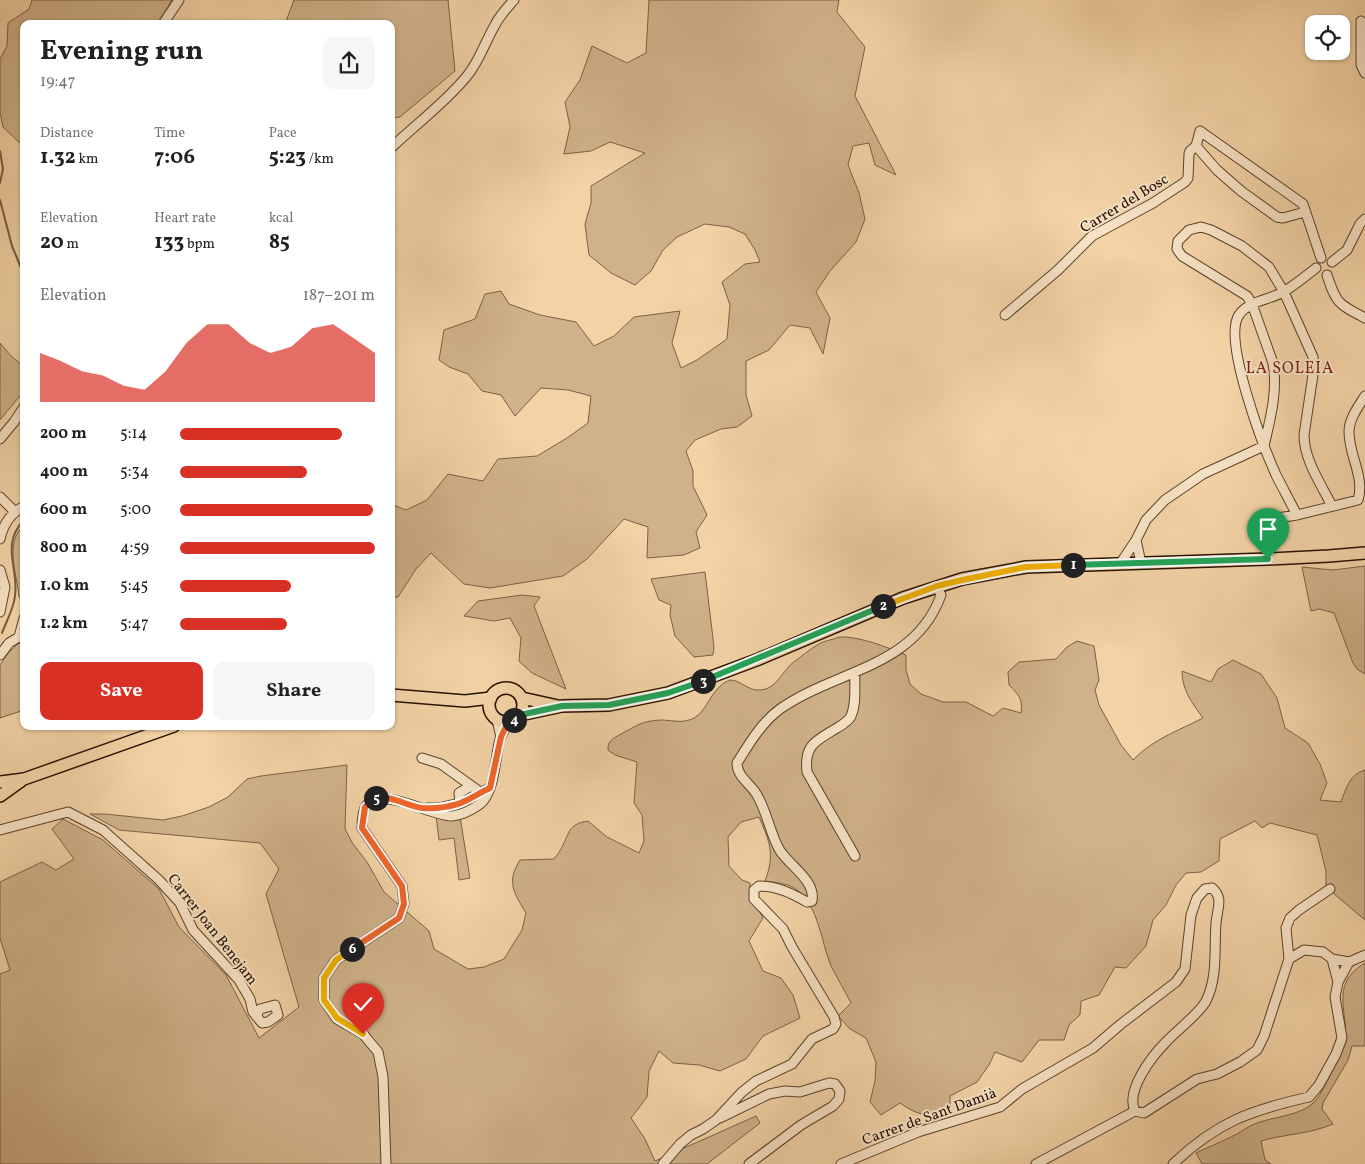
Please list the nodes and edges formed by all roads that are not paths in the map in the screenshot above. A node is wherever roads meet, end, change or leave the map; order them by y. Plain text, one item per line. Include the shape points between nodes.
1 (179, 0) edge
2 (514, 0) edge
3 (166, 20) edge
4 (1361, 21) dead end
5 (1365, 73) edge
6 (395, 144) edge
7 (1196, 146) junction
8 (1305, 212) junction
9 (1365, 219) edge
10 (1321, 258) junction
11 (1332, 262) junction
12 (1316, 268) junction
13 (1327, 274) junction
14 (1284, 292) junction
15 (1252, 304) junction
16 (1005, 315) dead end
17 (1365, 318) edge
18 (1365, 396) edge
19 (20, 413) edge
20 (0, 439) edge
21 (1264, 446) junction
22 (0, 497) edge
23 (1332, 506) junction
24 (20, 508) edge
25 (14, 511) junction
26 (1298, 515) junction
27 (1271, 519) dead end
28 (0, 539) edge
29 (1136, 540) junction
30 (1365, 553) edge
31 (1120, 564) junction
32 (1141, 564) junction
33 (0, 570) edge
34 (937, 586) junction
35 (1, 597) edge
36 (0, 612) edge
37 (20, 637) edge
38 (0, 655) edge
39 (855, 673) junction
40 (395, 695) edge
41 (491, 698) junction
42 (522, 698) junction
43 (465, 702) junction
44 (562, 706) junction
45 (520, 715) junction
46 (499, 718) junction
47 (163, 730) edge
48 (422, 758) dead end
49 (24, 779) junction
50 (0, 782) edge
51 (471, 786) junction
52 (490, 788) junction
53 (480, 792) junction
54 (0, 796) edge
55 (481, 803) junction
56 (460, 804) junction
57 (421, 808) junction
58 (0, 830) edge
59 (855, 856) dead end
60 (1330, 889) dead end
61 (1365, 955) edge
62 (1289, 959) junction
63 (1332, 959) junction
64 (1349, 962) junction
65 (1338, 982) junction
66 (256, 1016) dead end
67 (1135, 1111) junction
68 (716, 1120) junction
69 (386, 1164) edge
70 (663, 1164) edge
71 (749, 1164) edge
72 (841, 1164) edge
73 (1036, 1164) edge
74 (1173, 1164) edge

1 - 3 street
2 - 6 street via 503,12 481,56 467,75 442,103
4 - 5 street via 1360,65
7 - 8 street via 1217,170 1277,217
7 - 8 street, Carrer del Bosc via 1200,131 1303,204
7 - 16 street, Carrer del Bosc via 1190,151 1188,178 1184,182 1092,236
8 - 10 street
9 - 11 street via 1347,250
10 - 11 street via 1327,257
10 - 12 street via 1316,262
11 - 13 street via 1333,270
12 - 13 street via 1320,274
12 - 14 street
13 - 17 street via 1340,304
14 - 15 street
14 - 15 street via 1269,267 1242,246 1211,230 1201,227 1189,230 1178,241 1177,249 1182,256 1247,296
14 - 23 street via 1313,357 1304,446
15 - 21 street via 1275,373 1273,409
15 - 21 street via 1236,319 1235,336 1238,365
18 - 23 street via 1354,412 1348,430 1362,479 1362,492 1358,500
19 - 20 street
21 - 26 street
21 - 29 street via 1203,474 1165,500 1146,520
22 - 25 street
23 - 26 street
24 - 25 street
25 - 28 street
26 - 27 street
29 - 31 street
29 - 32 street
30 - 32 main road
31 - 32 main road
31 - 34 main road via 1026,567
33 - 35 street via 5,587
34 - 39 street via 941,595 936,611 921,631 896,652
34 - 44 main road via 668,693 609,705
35 - 36 street
37 - 38 street via 9,643
39 - 59 street via 855,704 851,718 819,739 809,749 806,760 807,772
39 - 68 street via 810,691 781,708 767,719 737,763 742,777 756,793 780,850 807,882 813,896 812,901 807,902 789,892 759,886 754,890 754,899 783,929 836,1024 833,1029 812,1039 792,1064 756,1081 742,1092
40 - 43 main road
41 - 42 main road via 498,690 507,688
41 - 43 main road
41 - 46 main road
42 - 44 main road
42 - 45 main road
43 - 46 main road
44 - 45 main road
45 - 46 main road via 516,719
46 - 52 street via 501,737
47 - 49 main road
48 - 51 street via 441,764
49 - 50 main road
49 - 54 main road
51 - 53 street
51 - 56 street via 459,793
52 - 53 street
52 - 55 street
53 - 55 street
53 - 56 street
55 - 57 street via 454,816 438,815
56 - 57 street
57 - 69 street via 378,797 365,807 362,828 402,886 404,904 399,918 336,960 324,978 324,1000 337,1018 363,1034 378,1052 383,1077
58 - 66 street, Carrer Joan Benejam via 68,812 104,830 180,903 193,930 240,980
60 - 62 street via 1290,918 1286,928
61 - 64 street
62 - 63 street via 1304,950 1323,952
62 - 67 street via 1257,1050 1217,1074 1197,1079 1144,1113
63 - 64 street
63 - 65 street
64 - 65 street
65 - 74 street via 1335,997 1342,1038 1328,1069 1309,1097 1246,1114 1216,1129
67 - 72 street, Carrer de Sant Damià via 1132,1105 1136,1084 1146,1068 1164,1043 1205,1004 1211,990 1219,901 1218,892 1212,888 1197,898 1184,969 1176,982 1093,1048 1022,1088 1000,1107 918,1132
67 - 73 street
68 - 70 street via 685,1140
68 - 71 street via 769,1094 800,1092 835,1084 840,1092 839,1099 832,1106

